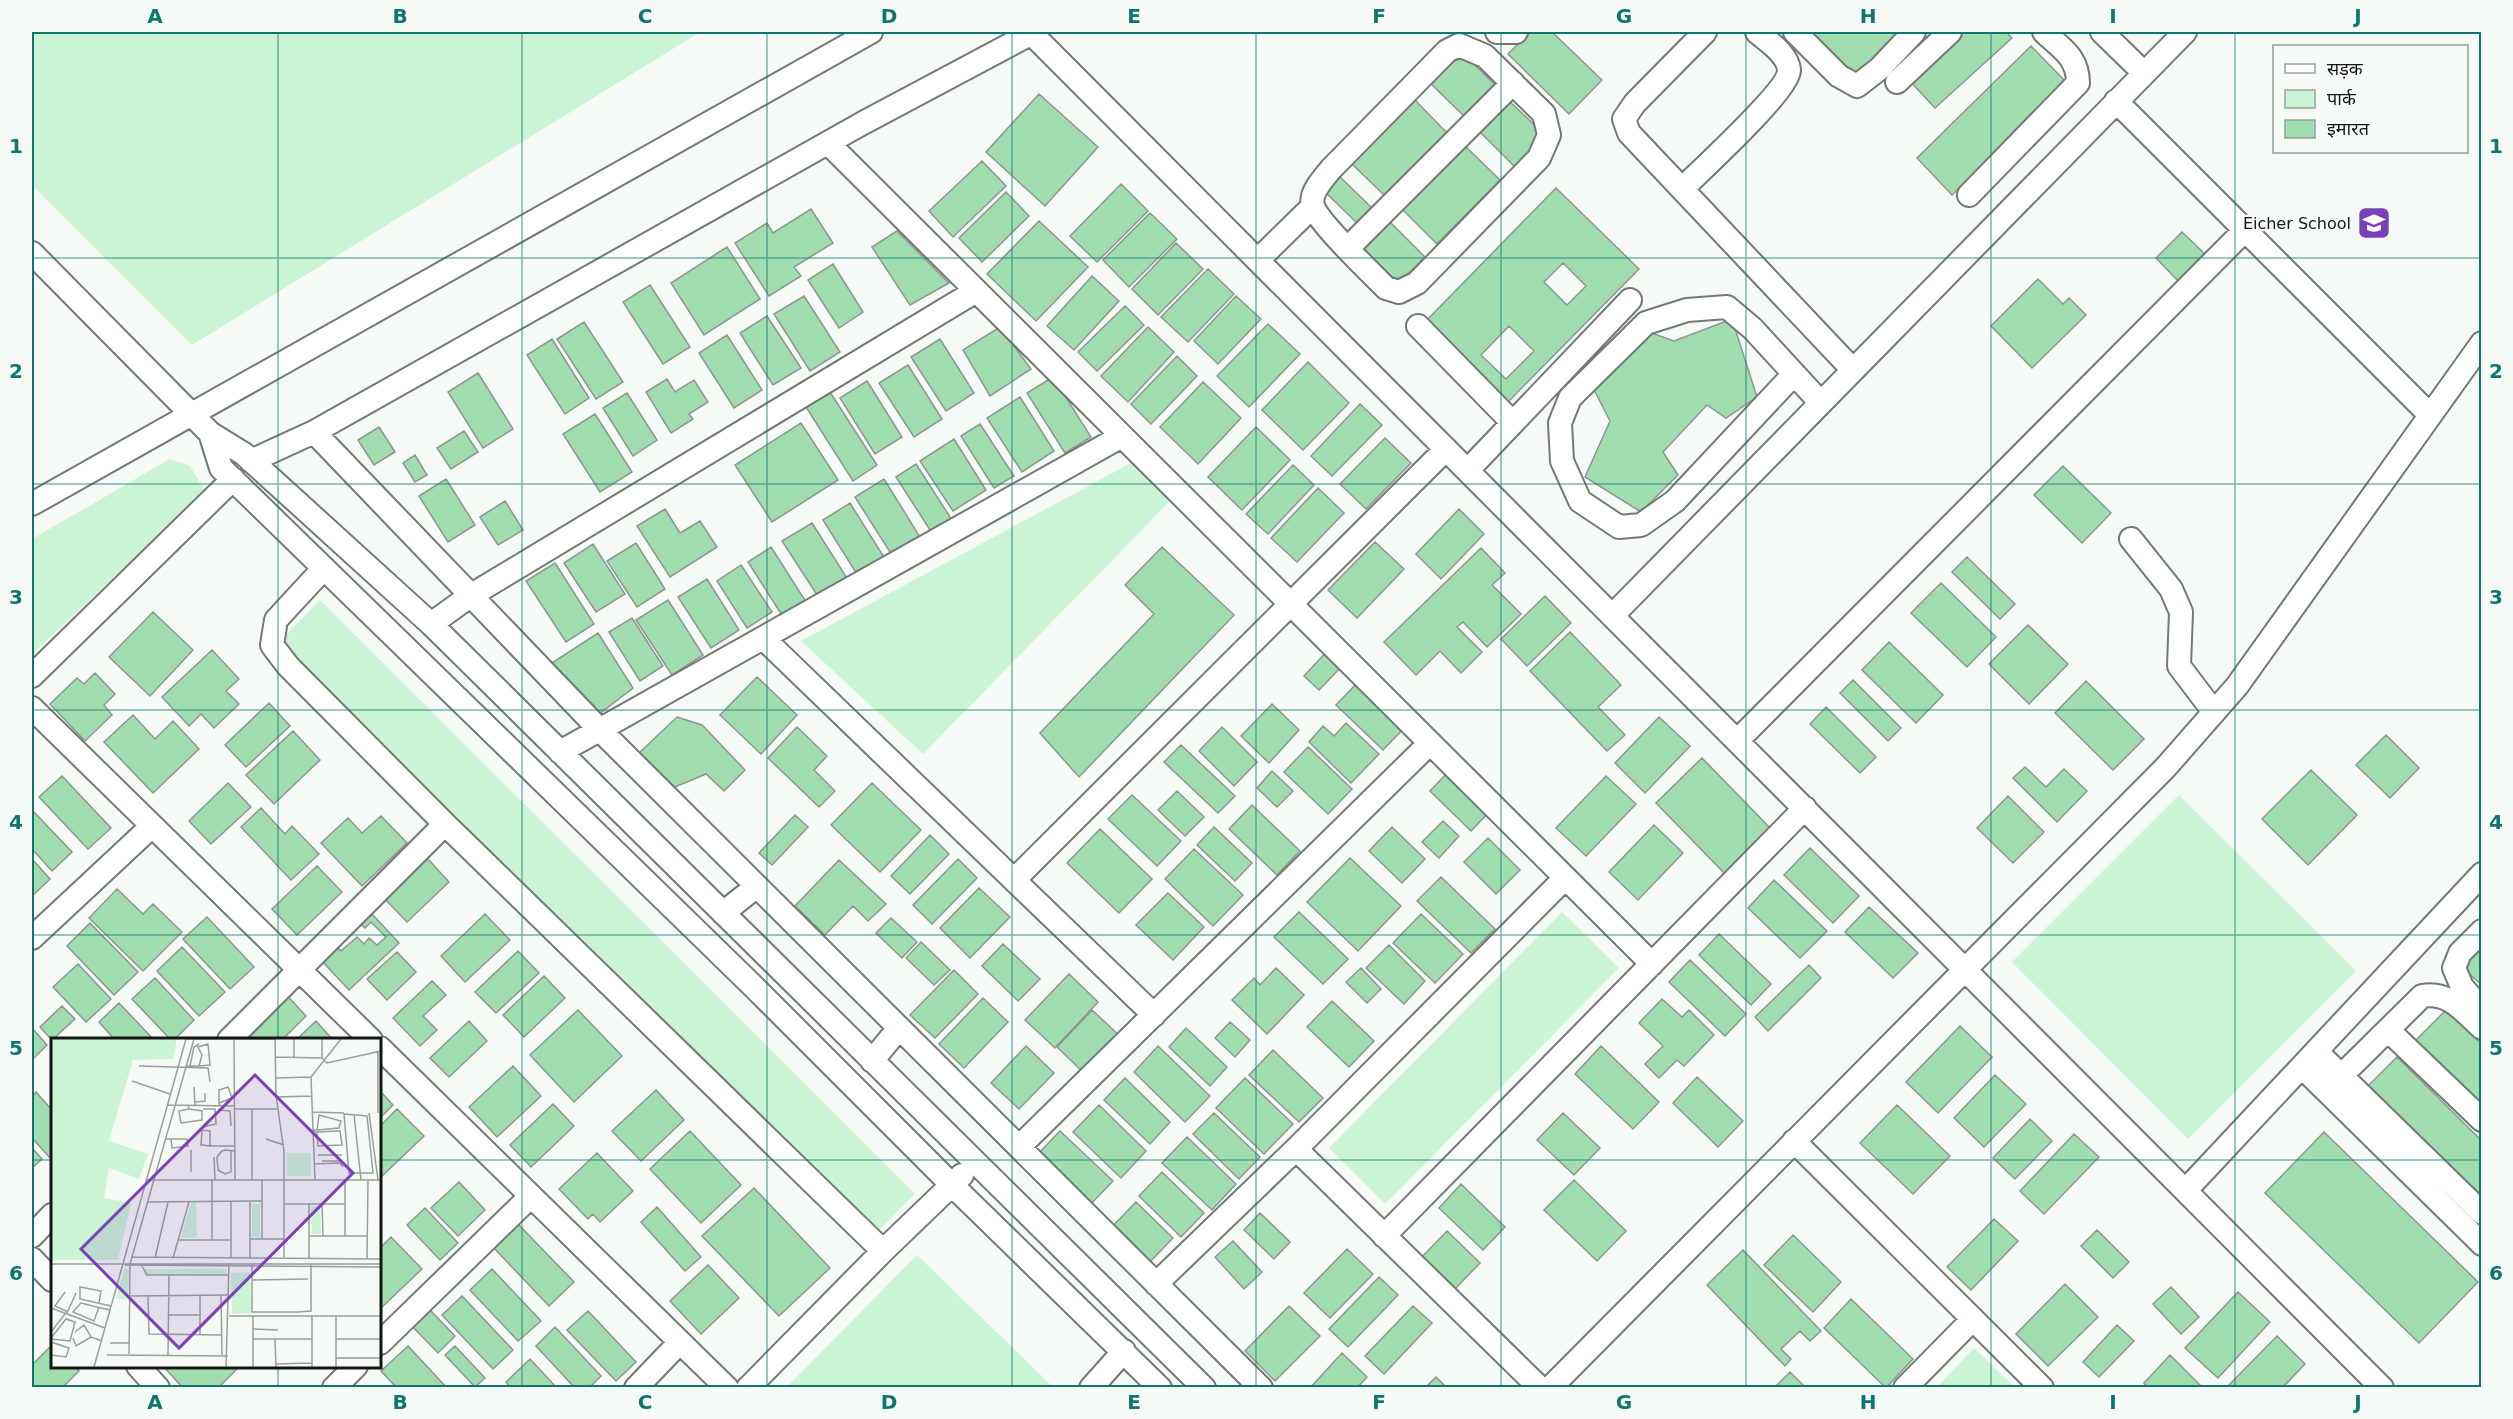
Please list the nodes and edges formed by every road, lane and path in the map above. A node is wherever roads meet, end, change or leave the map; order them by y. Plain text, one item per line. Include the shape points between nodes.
1 (871, 32) edge
2 (1032, 32) edge
3 (1497, 32) edge
4 (1516, 32) edge
5 (1705, 32) edge
6 (1757, 32) edge
7 (1795, 32) edge
8 (1914, 32) edge
9 (1950, 32) edge
10 (2044, 32) edge
11 (2102, 32) edge
12 (2185, 32) edge
13 (2144, 74) junction
14 (1897, 82) dead end
15 (1513, 83) junction
16 (2116, 101) junction
17 (829, 144) junction
18 (1682, 189) junction
19 (1969, 195) dead end
20 (1312, 206) junction
21 (2245, 230) junction
22 (1348, 248) junction
23 (32, 253) edge
24 (1258, 260) junction
25 (976, 291) junction
26 (1630, 300) dead end
27 (1418, 326) dead end
28 (2481, 343) edge
29 (1853, 370) junction
30 (1794, 374) junction
31 (1821, 403) junction
32 (191, 414) junction
33 (2429, 414) junction
34 (1513, 423) junction
35 (314, 432) junction
36 (210, 433) junction
37 (1122, 436) junction
38 (1446, 449) junction
39 (251, 461) junction
40 (1468, 470) junction
41 (233, 479) junction
42 (32, 504) edge
43 (2131, 539) dead end
44 (324, 568) junction
45 (470, 596) junction
46 (1291, 604) junction
47 (1612, 615) junction
48 (431, 624) junction
49 (764, 638) junction
50 (32, 676) edge
51 (32, 708) edge
52 (2214, 712) junction
53 (600, 730) junction
54 (1737, 741) junction
55 (1430, 743) junction
56 (560, 752) junction
57 (1805, 808) junction
58 (445, 824) junction
59 (152, 826) junction
60 (2481, 874) edge
61 (1565, 878) junction
62 (1014, 880) junction
63 (757, 886) junction
64 (723, 913) junction
65 (2481, 931) edge
66 (32, 938) edge
67 (1652, 964) junction
68 (1965, 969) junction
69 (299, 970) junction
70 (2481, 1009) edge
71 (1154, 1015) junction
72 (899, 1028) junction
73 (2481, 1028) edge
74 (2388, 1030) junction
75 (231, 1038) edge
76 (369, 1038) edge
77 (381, 1049) edge
78 (2309, 1059) junction
79 (872, 1061) junction
80 (2341, 1076) junction
81 (2481, 1120) edge
82 (1794, 1141) junction
83 (1019, 1147) junction
84 (1296, 1149) junction
85 (974, 1162) junction
86 (952, 1185) junction
87 (2186, 1190) junction
88 (531, 1196) junction
89 (2481, 1213) edge
90 (51, 1216) edge
91 (32, 1236) edge
92 (1384, 1236) junction
93 (2481, 1244) edge
94 (882, 1251) junction
95 (32, 1259) edge
96 (51, 1279) edge
97 (1156, 1284) junction
98 (1973, 1319) junction
99 (382, 1337) edge
100 (680, 1342) junction
101 (1124, 1351) junction
102 (140, 1368) edge
103 (354, 1368) edge
104 (159, 1388) edge
105 (334, 1388) edge
106 (636, 1388) edge
107 (727, 1388) edge
108 (748, 1388) edge
109 (1091, 1388) edge
110 (1160, 1388) edge
111 (1204, 1388) edge
112 (1261, 1388) edge
113 (1540, 1388) edge
114 (1550, 1388) edge
115 (1905, 1388) edge
116 (2042, 1388) edge
117 (2382, 1388) edge

1 - 32 street
2 - 17 street
2 - 24 street
3 - 4 street
5 - 18 street via 1624,119 1629,133
6 - 18 street via 1784,57 1789,69 1786,79 1773,98
7 - 8 street via 1839,76 1857,86 1880,69
9 - 14 street
10 - 19 street via 2072,58 2078,69 2078,83
11 - 13 street
12 - 13 street
13 - 16 street
15 - 20 street via 1479,53 1459,45 1447,51 1330,169 1314,191
15 - 22 street
15 - 22 street via 1544,114 1549,135 1539,158 1430,270 1417,283 1399,292 1386,288
16 - 21 street
16 - 29 street
17 - 25 street
17 - 35 street
18 - 29 street
20 - 22 street
20 - 24 street
21 - 33 street
21 - 54 street
23 - 32 street
24 - 38 street
25 - 37 street
25 - 45 street
26 - 34 street
27 - 34 street
28 - 33 street
29 - 31 street
30 - 30 street via 1753,328 1727,308 1687,310 1646,323 1570,398 1560,423 1562,461 1580,501 1619,527 1641,525 1675,501
30 - 31 street
31 - 47 street
32 - 36 street
32 - 42 street
33 - 52 street via 2237,686
34 - 40 street
35 - 39 street
35 - 45 street
36 - 39 street
36 - 41 street via 221,468
37 - 46 street
37 - 49 street
38 - 40 street
38 - 46 street
39 - 48 street
40 - 47 street
41 - 44 street
41 - 50 street
43 - 52 street via 2170,589 2181,612 2179,666
44 - 58 street via 276,620 272,645 288,666
44 - 86 street
45 - 48 street
45 - 53 street
46 - 55 street
46 - 62 street
47 - 54 street
48 - 56 street
49 - 53 street
49 - 62 street
51 - 59 street
52 - 68 street via 2166,767
53 - 56 street
53 - 63 street
54 - 57 street
55 - 61 street
55 - 71 street
56 - 64 street
57 - 67 street
57 - 68 street
58 - 69 street
58 - 94 street
59 - 66 street
59 - 69 street
60 - 78 street
61 - 67 street
61 - 84 street
62 - 71 street
63 - 64 street
63 - 72 street
64 - 79 street
65 - 70 street via 2460,953 2454,968 2462,987
67 - 92 street
68 - 82 street
68 - 87 street
69 - 75 street
69 - 76 street
71 - 83 street
72 - 79 street
72 - 83 street
73 - 74 street via 2449,998 2433,993 2421,996
74 - 80 street
74 - 81 street
77 - 88 street
78 - 80 street
78 - 87 street
78 - 93 street
79 - 85 street
80 - 89 street
82 - 98 street
82 - 114 street
83 - 97 street
84 - 92 street
84 - 97 street
85 - 86 street
85 - 111 street
86 - 94 street
86 - 101 street
87 - 117 street
88 - 99 street
88 - 100 street
90 - 91 street
92 - 113 street
94 - 108 street
95 - 96 street
97 - 112 street
98 - 115 street
98 - 116 street
100 - 106 street
100 - 107 street
101 - 109 street
101 - 110 street
102 - 104 street
103 - 105 street

